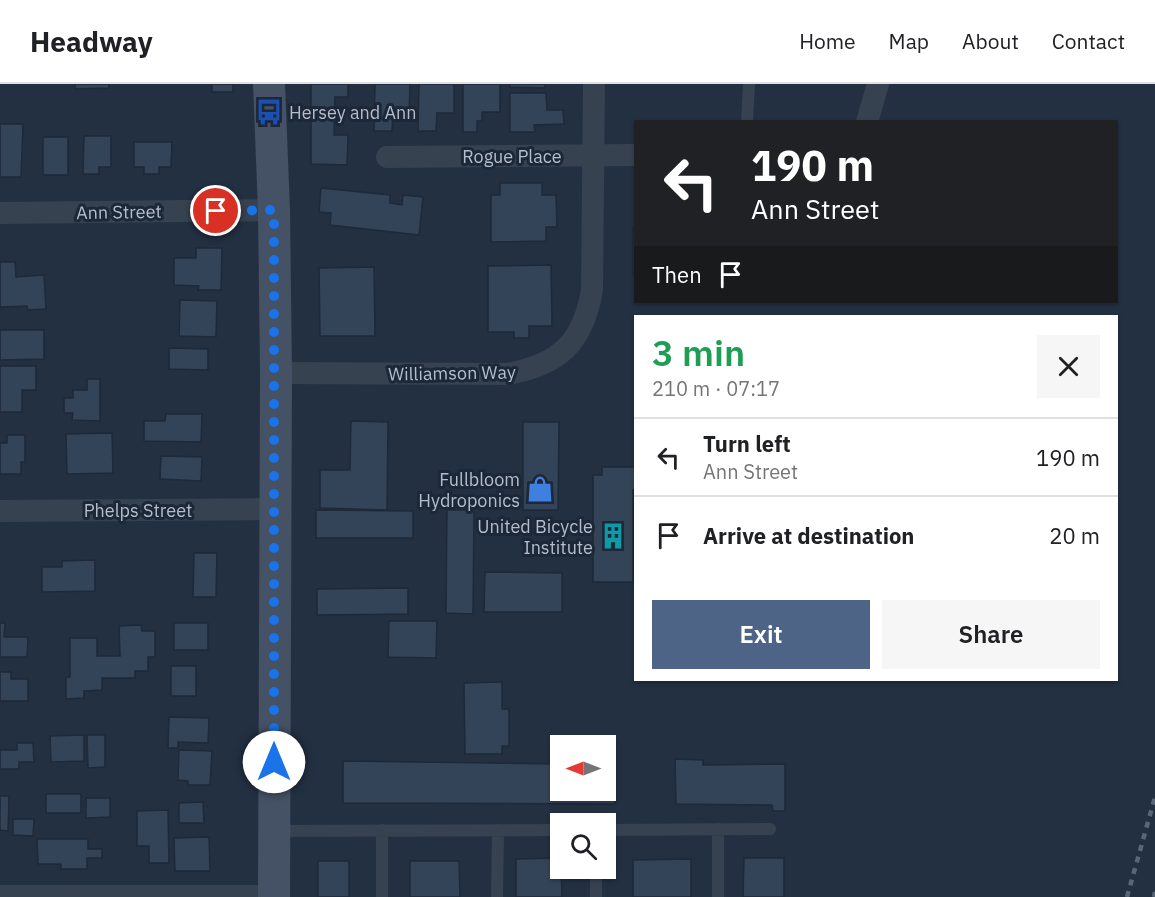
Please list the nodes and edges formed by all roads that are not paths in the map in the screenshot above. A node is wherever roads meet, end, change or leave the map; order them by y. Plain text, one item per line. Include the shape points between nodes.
1 (269, 84) edge
2 (594, 84) edge
3 (749, 84) edge
4 (878, 84) edge
5 (747, 120) edge
6 (868, 120) edge
7 (593, 155) junction
8 (634, 155) edge
9 (387, 157) dead end
10 (274, 210) junction
11 (0, 213) edge
12 (276, 373) junction
13 (276, 509) junction
14 (0, 511) edge
15 (718, 829) junction
16 (770, 829) dead end
17 (382, 830) junction
18 (498, 830) junction
19 (550, 830) edge
20 (616, 830) edge
21 (274, 831) junction
22 (596, 879) edge
23 (0, 896) edge
24 (274, 897) edge
25 (382, 897) edge
26 (497, 897) edge
27 (596, 897) edge
28 (718, 897) edge

1 - 10 street
2 - 7 street, Williamson Way
3 - 5 lane
4 - 6 street
7 - 8 street, Rogue Place
7 - 9 street, Rogue Place
7 - 12 street, Williamson Way via 592,290 580,331 566,350 531,370 507,374
10 - 11 street, Ann Street
10 - 12 street
12 - 13 street
13 - 14 street, Phelps Street
13 - 21 street
15 - 16 lane
15 - 20 lane
15 - 28 lane
17 - 18 lane
17 - 21 lane
17 - 25 lane
18 - 19 lane
18 - 26 lane
21 - 24 street
22 - 27 lane
23 - 24 street

